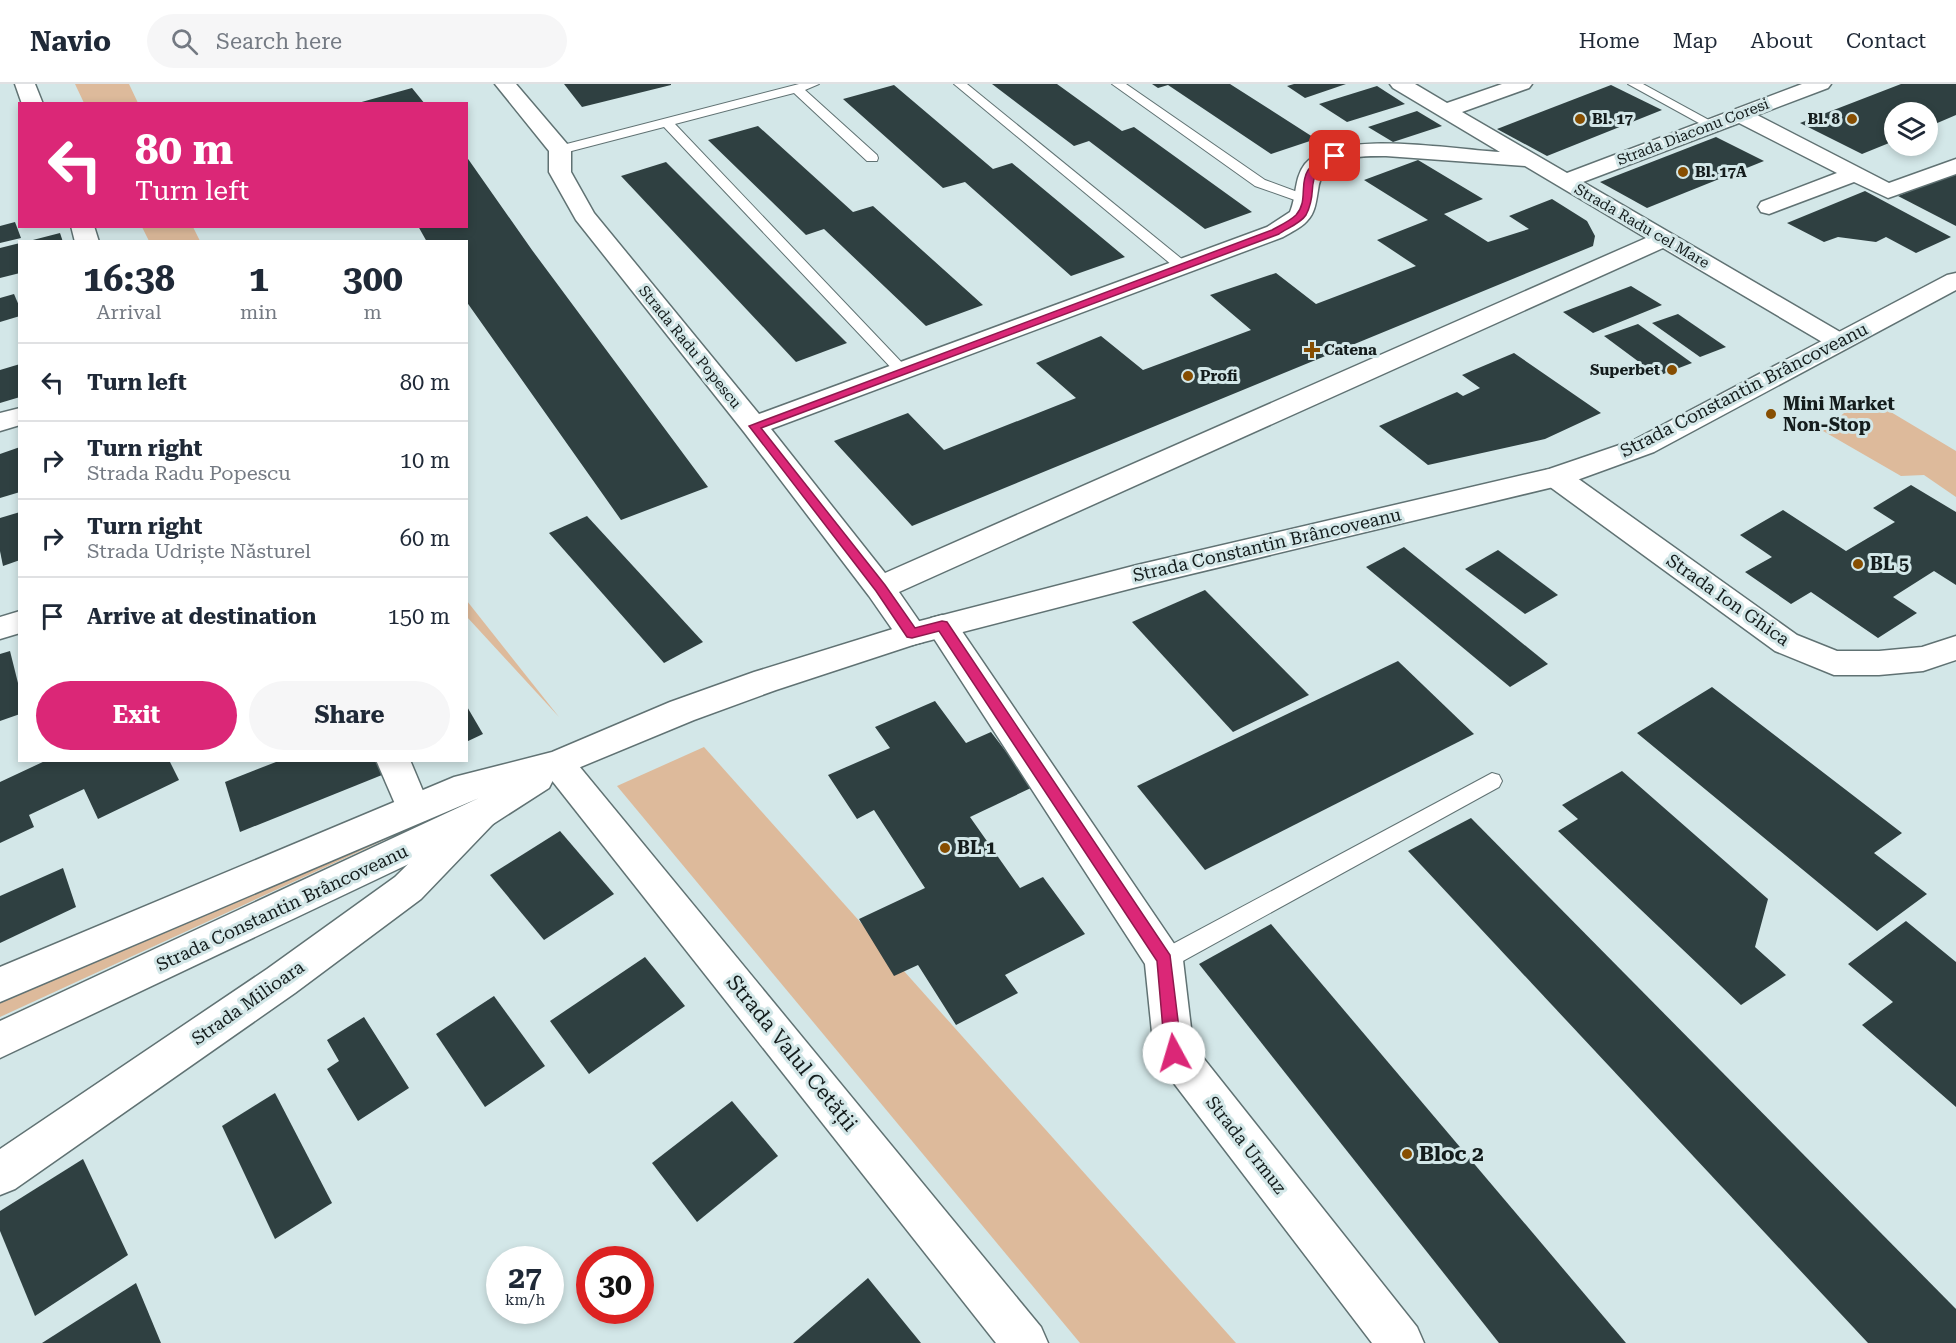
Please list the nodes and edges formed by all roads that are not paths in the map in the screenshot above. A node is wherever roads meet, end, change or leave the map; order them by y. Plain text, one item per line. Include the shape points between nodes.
1 (25, 84) edge
2 (505, 84) edge
3 (813, 84) edge
4 (960, 84) edge
5 (1118, 84) edge
6 (1400, 84) edge
7 (1522, 84) edge
8 (1634, 84) edge
9 (1821, 84) edge
10 (796, 88) junction
11 (32, 102) edge
12 (1445, 111) junction
13 (1740, 115) junction
14 (667, 122) junction
15 (1712, 125) junction
16 (560, 150) junction
17 (872, 159) dead end
18 (1529, 160) junction
19 (1956, 166) edge
20 (1855, 174) junction
21 (1565, 181) junction
22 (1306, 200) junction
23 (1769, 207) dead end
24 (1664, 239) junction
25 (1183, 267) junction
26 (1956, 280) edge
27 (1838, 341) junction
28 (902, 371) junction
29 (18, 417) edge
30 (0, 422) edge
31 (754, 426) junction
32 (1556, 477) junction
33 (880, 588) junction
34 (18, 623) edge
35 (0, 628) edge
36 (927, 630) junction
37 (1956, 648) edge
38 (394, 762) edge
39 (558, 764) junction
40 (1492, 781) dead end
41 (414, 810) junction
42 (481, 814) junction
43 (1164, 960) junction
44 (0, 985) edge
45 (0, 1040) edge
46 (0, 1174) edge
47 (1025, 1343) edge
48 (1401, 1343) edge

1 - 11 street
2 - 16 street
3 - 10 lane
4 - 25 lane
5 - 22 lane via 1260,183
6 - 12 street, Strada Radu cel Mare
7 - 12 street
8 - 15 lane
9 - 13 street, Strada Diaconu Coresi
10 - 14 lane
10 - 17 lane
12 - 18 street, Strada Radu cel Mare
13 - 15 street, Strada Diaconu Coresi
13 - 20 street
14 - 16 lane
14 - 28 lane
15 - 21 street, Strada Diaconu Coresi
16 - 31 street, Strada Radu Popescu via 560,172 584,215
18 - 21 street, Strada Radu cel Mare
18 - 22 street via 1383,150 1354,152 1318,164 1308,177
19 - 20 street via 1888,191
20 - 23 street
21 - 24 street, Strada Radu cel Mare
22 - 25 street via 1301,216 1275,232
24 - 27 street, Strada Radu cel Mare
24 - 33 street
25 - 28 street
26 - 27 street, Strada Constantin Brâncoveanu
27 - 32 street, Strada Constantin Brâncoveanu via 1644,446
28 - 31 street
29 - 30 street
31 - 33 street, Strada Radu Popescu
32 - 36 street, Strada Constantin Brâncoveanu
32 - 37 street, Strada Ion Ghica via 1786,643 1834,663 1923,659
33 - 36 street, Strada Radu Popescu
34 - 35 street
36 - 39 street, Strada Constantin Brâncoveanu via 682,711
36 - 43 street, Strada Urmuz
38 - 41 street
39 - 41 street, Strada Constantin Brâncoveanu via 466,787
39 - 42 street, Strada Constantin Brâncoveanu
39 - 47 street, Strada Valul Cetății
40 - 43 lane
41 - 44 street, Strada Constantin Brâncoveanu
42 - 45 street, Strada Constantin Brâncoveanu
42 - 46 street, Strada Milioara via 398,895 271,988
43 - 48 street, Strada Urmuz via 1174,1053

